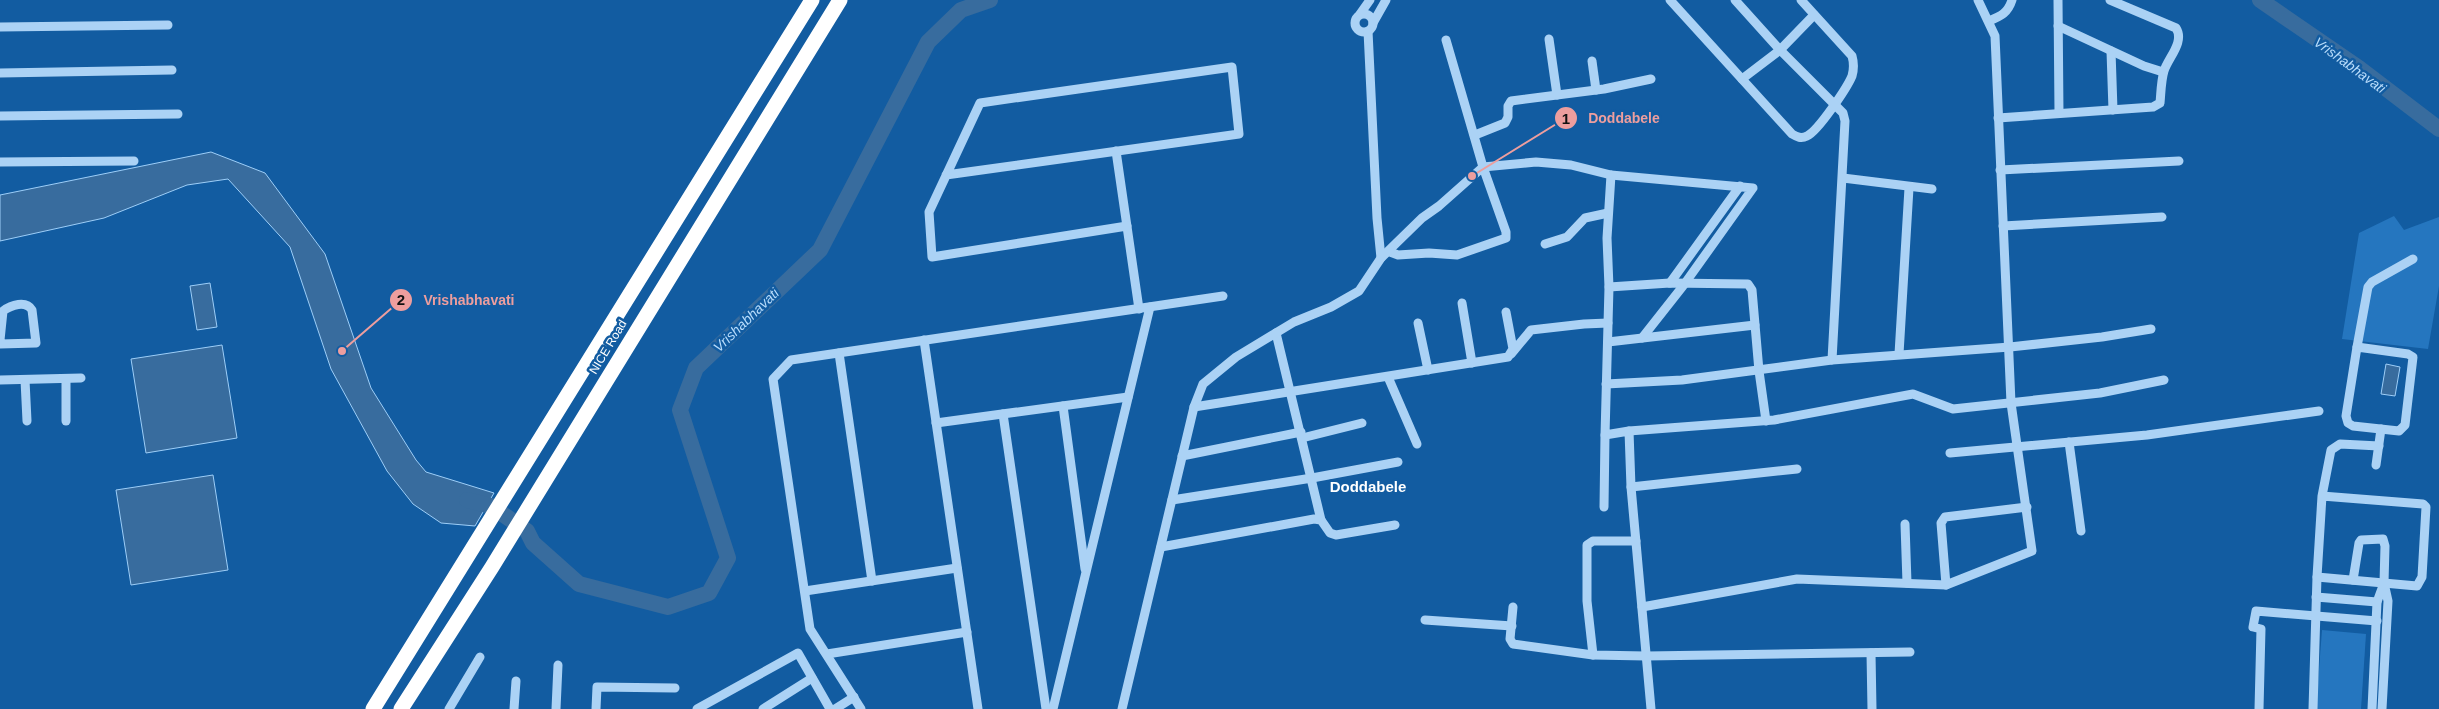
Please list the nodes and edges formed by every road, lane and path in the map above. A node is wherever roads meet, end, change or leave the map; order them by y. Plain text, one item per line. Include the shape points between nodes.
1 (812, 0) edge
2 (840, 0) edge
3 (1370, 0) edge
4 (1386, 0) edge
5 (1670, 0) edge
6 (1734, 0) edge
7 (1801, 0) edge
8 (1978, 0) edge
9 (2012, 0) edge
10 (2058, 0) edge
11 (2110, 0) edge
12 (1360, 14) junction
13 (1814, 15) junction
14 (1988, 21) junction
15 (168, 25) dead end
16 (2058, 26) junction
17 (0, 27) edge
18 (1371, 27) junction
19 (1549, 39) dead end
20 (1446, 40) dead end
21 (1780, 50) junction
22 (2111, 51) junction
23 (1592, 61) dead end
24 (172, 70) dead end
25 (2164, 72) junction
26 (0, 73) edge
27 (1651, 78) dead end
28 (1742, 79) junction
29 (1596, 90) junction
30 (1557, 95) junction
31 (1834, 105) junction
32 (2113, 110) junction
33 (2059, 113) junction
34 (178, 114) dead end
35 (0, 116) edge
36 (1998, 118) junction
37 (1475, 135) junction
38 (1116, 151) junction
39 (134, 161) dead end
40 (2179, 161) dead end
41 (0, 162) edge
42 (1483, 167) junction
43 (2000, 170) junction
44 (946, 175) junction
45 (1611, 175) junction
46 (1842, 178) junction
47 (1740, 186) junction
48 (1909, 188) junction
49 (1932, 189) dead end
50 (1608, 213) junction
51 (2162, 217) dead end
52 (1127, 226) junction
53 (2002, 226) junction
54 (1546, 244) dead end
55 (1390, 252) junction
56 (1381, 258) junction
57 (2413, 259) dead end
58 (1670, 283) junction
59 (1686, 283) junction
60 (1609, 287) junction
61 (1222, 296) dead end
62 (1462, 303) dead end
63 (1150, 307) junction
64 (1139, 309) junction
65 (1506, 312) dead end
66 (1418, 323) dead end
67 (1608, 323) junction
68 (1755, 325) junction
69 (2150, 329) dead end
70 (1276, 333) junction
71 (1642, 338) junction
72 (0, 340) edge
73 (924, 340) junction
74 (1608, 342) junction
75 (0, 344) edge
76 (2010, 347) junction
77 (2357, 347) junction
78 (839, 353) junction
79 (1511, 354) junction
80 (1899, 354) junction
81 (1832, 360) junction
82 (1472, 363) junction
83 (1428, 370) junction
84 (1759, 371) junction
85 (1388, 377) junction
86 (80, 378) dead end
87 (66, 379) junction
88 (0, 380) edge
89 (25, 380) junction
90 (2164, 380) dead end
91 (1606, 384) junction
92 (1292, 393) junction
93 (1128, 397) junction
94 (2011, 403) junction
95 (1063, 406) junction
96 (1194, 407) junction
97 (2319, 411) dead end
98 (1003, 414) junction
99 (27, 421) dead end
100 (1766, 421) junction
101 (66, 422) dead end
102 (936, 423) junction
103 (1362, 423) dead end
104 (2380, 429) junction
105 (1629, 431) junction
106 (1301, 435) junction
107 (1605, 435) junction
108 (2068, 442) junction
109 (1417, 444) dead end
110 (2379, 446) junction
111 (2018, 447) junction
112 (1950, 453) dead end
113 (1182, 456) junction
114 (1398, 462) dead end
115 (2376, 465) dead end
116 (1797, 469) dead end
117 (1312, 478) junction
118 (1631, 487) junction
119 (2322, 496) junction
120 (1172, 500) junction
121 (1604, 507) dead end
122 (2027, 507) junction
123 (1321, 520) junction
124 (1904, 524) dead end
125 (1395, 525) dead end
126 (2081, 531) dead end
127 (1636, 540) junction
128 (1160, 547) junction
129 (958, 568) junction
130 (1086, 574) junction
131 (2317, 577) junction
132 (2353, 580) junction
133 (872, 581) junction
134 (1906, 583) junction
135 (2384, 583) junction
136 (1946, 585) junction
137 (805, 591) junction
138 (2316, 597) junction
139 (2377, 602) junction
140 (1642, 607) junction
141 (1513, 608) dead end
142 (2314, 616) junction
143 (1425, 620) dead end
144 (2377, 621) junction
145 (1512, 626) junction
146 (967, 632) junction
147 (1910, 652) dead end
148 (1871, 653) junction
149 (827, 654) junction
150 (1593, 655) junction
151 (1646, 656) junction
152 (480, 657) dead end
153 (558, 665) dead end
154 (812, 678) junction
155 (516, 681) dead end
156 (675, 688) dead end
157 (854, 697) junction
158 (373, 709) edge
159 (402, 709) edge
160 (448, 709) edge
161 (514, 709) edge
162 (556, 709) edge
163 (596, 709) edge
164 (697, 709) edge
165 (763, 709) edge
166 (830, 709) edge
167 (835, 709) edge
168 (861, 709) edge
169 (978, 709) edge
170 (1046, 709) edge
171 (1054, 709) edge
172 (1122, 709) edge
173 (1651, 709) edge
174 (1872, 709) edge
175 (2259, 709) edge
176 (2313, 709) edge
177 (2372, 709) edge
178 (2382, 709) edge

1 - 158 highway, NICE Road
2 - 159 highway, NICE Road
3 - 12 street
4 - 18 street
5 - 28 street
6 - 21 street
7 - 13 street
8 - 14 street
9 - 14 street via 2001,16
10 - 16 street
11 - 25 street via 2176,28 2179,40
12 - 18 street via 1369,15
12 - 18 street via 1354,21 1355,27 1362,32
13 - 21 street
13 - 31 street via 1853,60 1851,77
14 - 36 street via 1995,36
15 - 17 street
16 - 22 street
16 - 33 street
18 - 56 street
19 - 30 street
20 - 37 street
21 - 28 street
21 - 31 street
22 - 25 street
22 - 32 street
23 - 29 street
24 - 26 street
25 - 32 street via 2160,103
27 - 29 street
28 - 31 street via 1799,138 1809,136
29 - 30 street
30 - 37 street via 1512,101 1505,122
31 - 46 street via 1843,113 1845,121
32 - 33 street
33 - 36 street
34 - 35 street
36 - 43 street
37 - 42 street
38 - 44 street
38 - 44 street via 1239,134 1232,67 980,103
38 - 52 street
39 - 41 street
40 - 43 street
42 - 45 street via 1543,163 1571,165
42 - 55 street via 1422,218
42 - 55 street via 1506,232 1505,240 1457,255 1429,252 1398,255
43 - 53 street
44 - 52 street via 928,212 932,257
45 - 47 street
45 - 50 street
46 - 48 street
46 - 81 street
47 - 58 street
47 - 59 street via 1753,188
48 - 49 street
48 - 80 street
50 - 54 street via 1585,218 1567,237
50 - 60 street
51 - 53 street
52 - 64 street
53 - 76 street
55 - 56 street
56 - 70 street via 1359,291
57 - 77 street via 2368,287
58 - 59 street
58 - 60 street
59 - 68 street via 1748,284 1752,290
59 - 71 street
60 - 67 street
61 - 63 street
62 - 82 street
63 - 64 street
63 - 93 street
64 - 73 street
65 - 79 street via 1513,349
66 - 83 street
67 - 74 street
67 - 79 street via 1531,330
68 - 71 street
68 - 84 street
69 - 76 street
70 - 92 street
70 - 96 street via 1236,357 1203,384
71 - 74 street
72 - 75 street via 3,311 12,306 30,306 36,343
73 - 78 street
73 - 102 street
74 - 91 street
76 - 80 street
76 - 94 street
77 - 104 street via 2346,416 2348,423
77 - 104 street via 2413,357 2404,425 2399,431
78 - 133 street
78 - 137 street via 791,360 772,379
79 - 82 street
80 - 81 street
81 - 84 street
82 - 83 street
83 - 85 street
84 - 91 street
84 - 100 street
85 - 92 street
85 - 109 street
86 - 87 street
87 - 89 street
87 - 101 street
88 - 89 street
89 - 99 street
90 - 94 street via 2100,393
91 - 107 street
92 - 96 street
92 - 106 street
93 - 95 street
93 - 130 street
94 - 100 street via 1953,409 1913,394
94 - 111 street
95 - 98 street
95 - 130 street
96 - 113 street
97 - 108 street via 2186,430
98 - 102 street
98 - 170 street
100 - 105 street
102 - 129 street
103 - 106 street
104 - 110 street
105 - 107 street
105 - 118 street
106 - 113 street
106 - 117 street
107 - 121 street
108 - 111 street
108 - 126 street
110 - 115 street
110 - 119 street via 2340,444 2331,450
111 - 112 street
111 - 122 street
113 - 120 street
114 - 117 street
116 - 118 street
117 - 120 street
117 - 123 street
118 - 127 street
119 - 131 street
119 - 135 street via 2426,506 2422,578 2418,586
120 - 128 street
122 - 136 street via 2032,551
122 - 136 street via 1944,517 1941,523
123 - 125 street via 1330,533 1336,535
123 - 128 street
124 - 134 street
127 - 140 street
127 - 150 street via 1594,541 1587,545 1587,601
128 - 172 street
129 - 133 street
129 - 146 street
130 - 171 street
131 - 132 street
131 - 138 street
132 - 135 street
132 - 135 street via 2361,540 2382,539 2385,546
133 - 137 street
134 - 136 street
134 - 140 street via 1797,579
135 - 139 street
135 - 178 street via 2388,601
137 - 149 street via 810,629
138 - 139 street
138 - 142 street
139 - 144 street
140 - 151 street
141 - 145 street
142 - 144 street
142 - 175 street via 2256,610 2253,626 2261,629
142 - 176 street
143 - 145 street
144 - 177 street
145 - 150 street via 1510,639 1513,644
146 - 149 street
146 - 169 street
147 - 148 street
148 - 151 street
148 - 174 street
149 - 157 street
150 - 151 street
151 - 173 street
152 - 160 street
153 - 162 street
154 - 164 street via 798,653
154 - 165 street
154 - 166 street
155 - 161 street
156 - 163 street via 597,687
157 - 167 street
157 - 168 street

